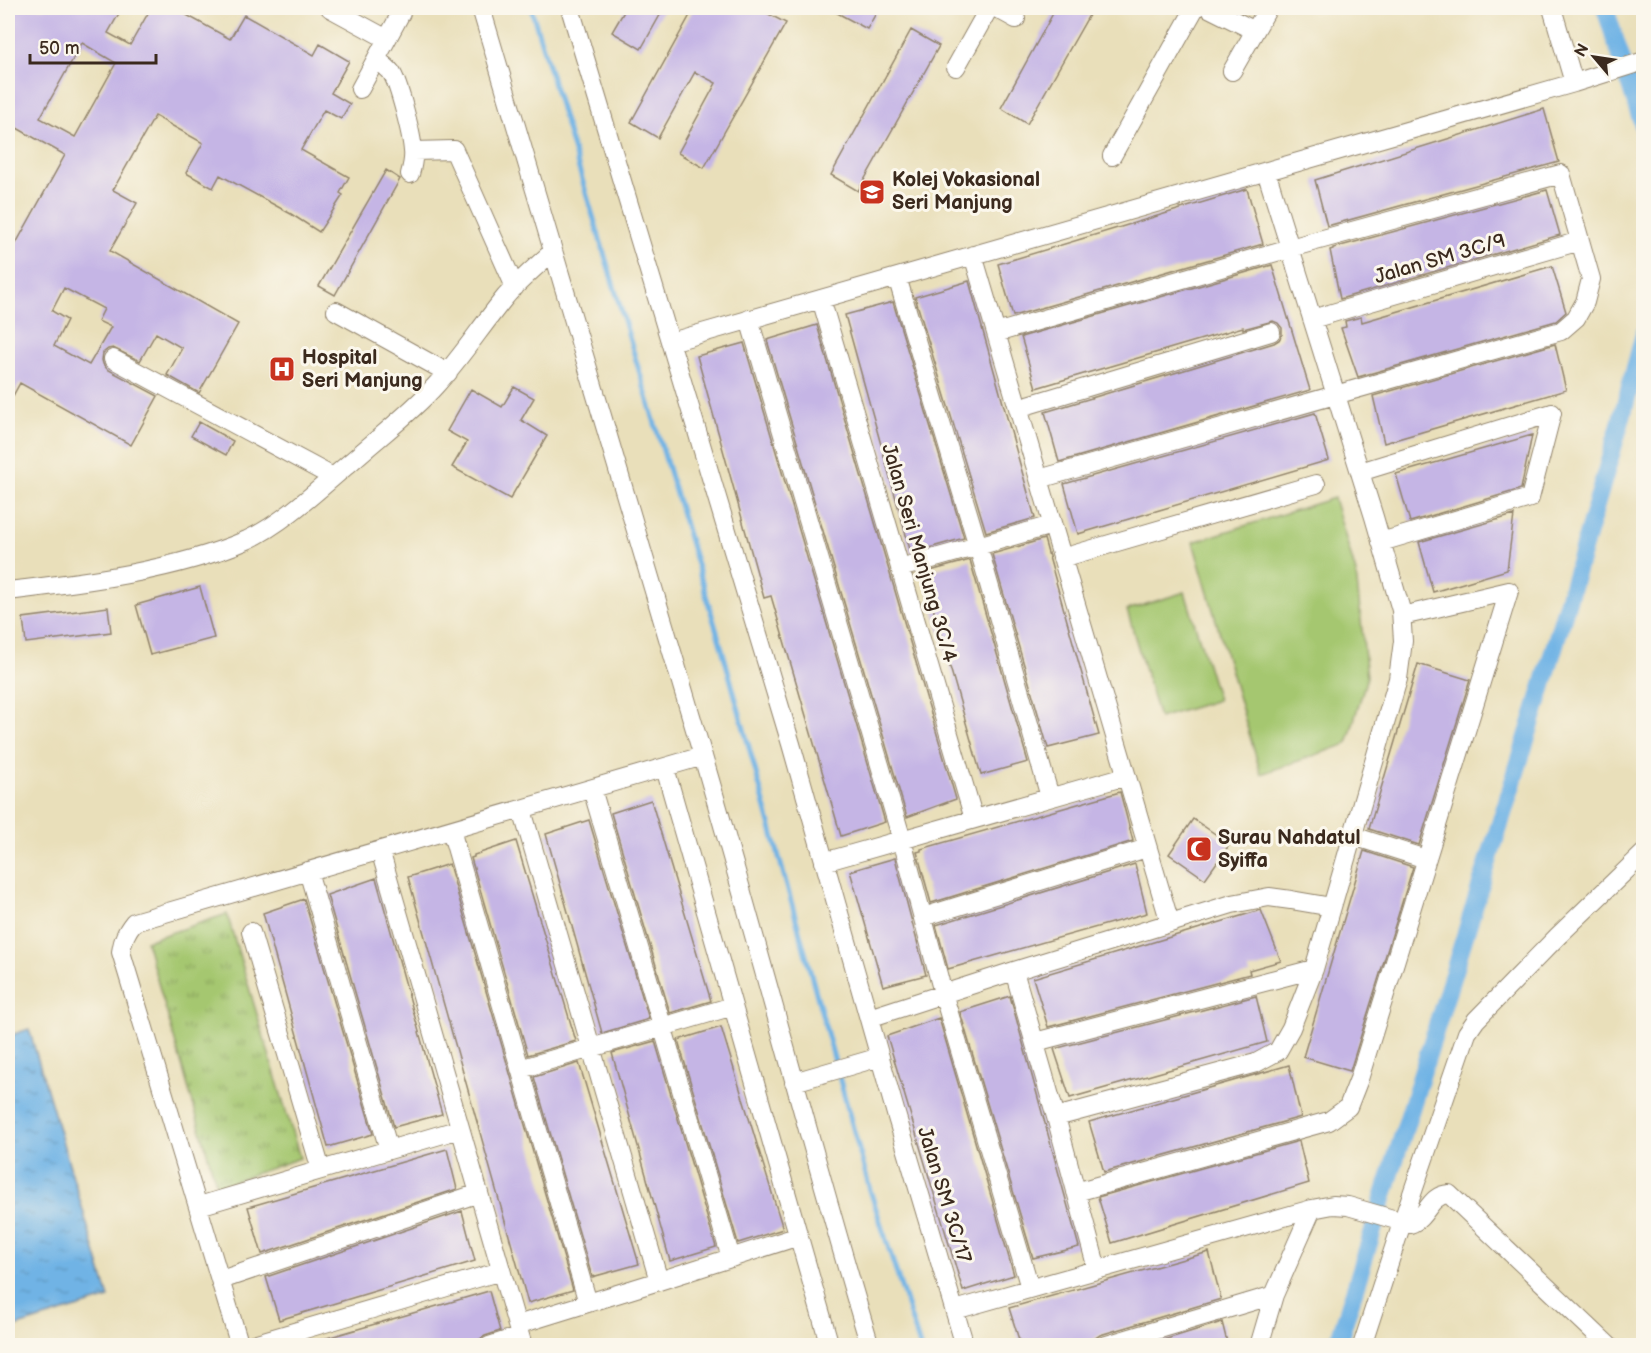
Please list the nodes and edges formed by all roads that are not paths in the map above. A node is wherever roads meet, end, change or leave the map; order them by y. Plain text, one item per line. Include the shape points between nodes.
1 (330, 8) edge
2 (401, 8) edge
3 (482, 8) edge
4 (570, 8) edge
5 (989, 8) edge
6 (996, 8) edge
7 (1195, 8) edge
8 (1209, 8) edge
9 (1268, 8) edge
10 (1552, 8) edge
11 (1017, 19) dead end
12 (1255, 31) junction
13 (387, 39) junction
14 (376, 59) junction
15 (1642, 61) edge
16 (956, 67) dead end
17 (1232, 71) dead end
18 (1580, 82) junction
19 (360, 89) dead end
20 (413, 151) junction
21 (1112, 156) dead end
22 (1266, 171) junction
23 (410, 174) dead end
24 (1580, 241) junction
25 (1290, 248) junction
26 (552, 252) junction
27 (973, 255) junction
28 (897, 277) junction
29 (515, 286) junction
30 (821, 298) junction
31 (336, 311) dead end
32 (749, 319) junction
33 (1312, 319) junction
34 (1271, 332) dead end
35 (996, 333) junction
36 (671, 342) junction
37 (113, 358) dead end
38 (448, 373) junction
39 (1336, 394) junction
40 (1018, 408) junction
41 (1360, 472) junction
42 (333, 477) junction
43 (1039, 479) junction
44 (1316, 484) dead end
45 (1052, 525) junction
46 (1381, 542) junction
47 (978, 546) junction
48 (1062, 558) junction
49 (900, 568) junction
50 (8, 591) edge
51 (1402, 616) junction
52 (703, 756) junction
53 (665, 768) junction
54 (1126, 776) junction
55 (592, 789) junction
56 (1050, 797) junction
57 (522, 810) junction
58 (974, 819) junction
59 (451, 830) junction
60 (1353, 836) junction
61 (902, 840) junction
62 (1147, 848) junction
63 (380, 850) junction
64 (1644, 853) edge
65 (1426, 859) junction
66 (824, 862) junction
67 (308, 871) junction
68 (1332, 907) junction
69 (923, 917) junction
70 (1170, 923) junction
71 (251, 932) dead end
72 (1314, 969) junction
73 (1014, 970) junction
74 (944, 993) junction
75 (733, 1006) junction
76 (869, 1017) junction
77 (663, 1028) junction
78 (1035, 1042) junction
79 (591, 1048) junction
80 (880, 1057) junction
81 (520, 1069) junction
82 (794, 1082) junction
83 (1056, 1117) junction
84 (460, 1128) junction
85 (389, 1150) junction
86 (321, 1170) junction
87 (1076, 1192) junction
88 (479, 1193) junction
89 (199, 1206) junction
90 (1312, 1209) junction
91 (1396, 1220) junction
92 (799, 1236) junction
93 (731, 1258) junction
94 (1097, 1269) junction
95 (501, 1271) junction
96 (221, 1280) junction
97 (659, 1281) junction
98 (1030, 1288) junction
99 (1274, 1295) junction
100 (588, 1303) junction
101 (955, 1310) junction
102 (520, 1335) edge
103 (240, 1346) edge
104 (247, 1346) edge
105 (489, 1346) edge
106 (830, 1346) edge
107 (870, 1346) edge
108 (965, 1346) edge
109 (1103, 1346) edge
110 (1259, 1346) edge
111 (1362, 1346) edge
112 (1609, 1346) edge

1 - 13 street
2 - 13 street
3 - 26 street
4 - 36 street, Jalan SM 3C/17
5 - 16 street
6 - 11 street
7 - 21 street
8 - 12 street
9 - 12 street
10 - 18 street
12 - 17 street
13 - 14 street
14 - 19 street
14 - 20 street via 394,79
15 - 18 street
18 - 22 street
20 - 23 street
20 - 29 street via 454,150
22 - 25 street
22 - 27 street
24 - 25 street via 1561,174
24 - 33 street, Jalan SM 3C/9
24 - 39 street via 1591,279 1576,318 1561,331
25 - 33 street
25 - 35 street
26 - 29 street
26 - 52 street
27 - 28 street
27 - 35 street
28 - 30 street
28 - 47 street
29 - 38 street
30 - 32 street
30 - 49 street, Jalan Seri Manjung 3C/4
31 - 38 street
32 - 36 street
32 - 61 street
33 - 39 street
34 - 40 street
35 - 40 street
36 - 66 street, Jalan SM 3C/17
37 - 42 street
38 - 42 street
39 - 41 street
39 - 43 street
40 - 43 street
41 - 46 street
41 - 46 street via 1552,413 1530,498
42 - 50 street via 272,526 196,558 63,585
43 - 45 street
44 - 48 street
45 - 47 street
45 - 48 street
46 - 51 street
47 - 49 street
47 - 56 street
48 - 54 street
49 - 58 street, Jalan Seri Manjung 3C/4
51 - 60 street via 1398,679
51 - 65 street via 1509,591
52 - 53 street
52 - 82 street
53 - 55 street
53 - 75 street
54 - 56 street
54 - 62 street
55 - 57 street
55 - 77 street
56 - 58 street
57 - 59 street
57 - 79 street
58 - 61 street
59 - 63 street
59 - 81 street
60 - 65 street
60 - 68 street
61 - 66 street
61 - 69 street
62 - 69 street
62 - 70 street
63 - 67 street
63 - 84 street
64 - 91 street via 1540,954 1467,1033
65 - 87 street via 1348,1107 1329,1121
66 - 76 street, Jalan SM 3C/17
67 - 85 street
67 - 89 street via 134,922 123,940 121,952
68 - 70 street via 1269,897
68 - 72 street
69 - 74 street
70 - 73 street
71 - 86 street
72 - 78 street
72 - 83 street via 1278,1050 1256,1063
73 - 74 street
73 - 78 street
74 - 76 street
74 - 98 street
75 - 77 street
75 - 92 street
76 - 80 street, Jalan SM 3C/17
77 - 79 street
77 - 93 street
78 - 83 street
79 - 81 street
79 - 97 street
80 - 82 street
80 - 101 street, Jalan SM 3C/17
81 - 100 street
82 - 107 street
83 - 87 street
84 - 85 street
84 - 88 street
85 - 86 street
86 - 89 street
87 - 94 street
88 - 95 street
88 - 96 street
89 - 96 street
90 - 91 street via 1348,1206
90 - 94 street
90 - 99 street
91 - 111 street
91 - 112 street via 1417,1222 1436,1198 1449,1194
92 - 93 street
92 - 106 street
93 - 97 street
94 - 98 street
95 - 102 street
95 - 104 street
96 - 103 street
97 - 100 street
98 - 101 street
99 - 109 street
99 - 110 street
100 - 102 street
101 - 108 street, Jalan SM 3C/17
102 - 105 street

